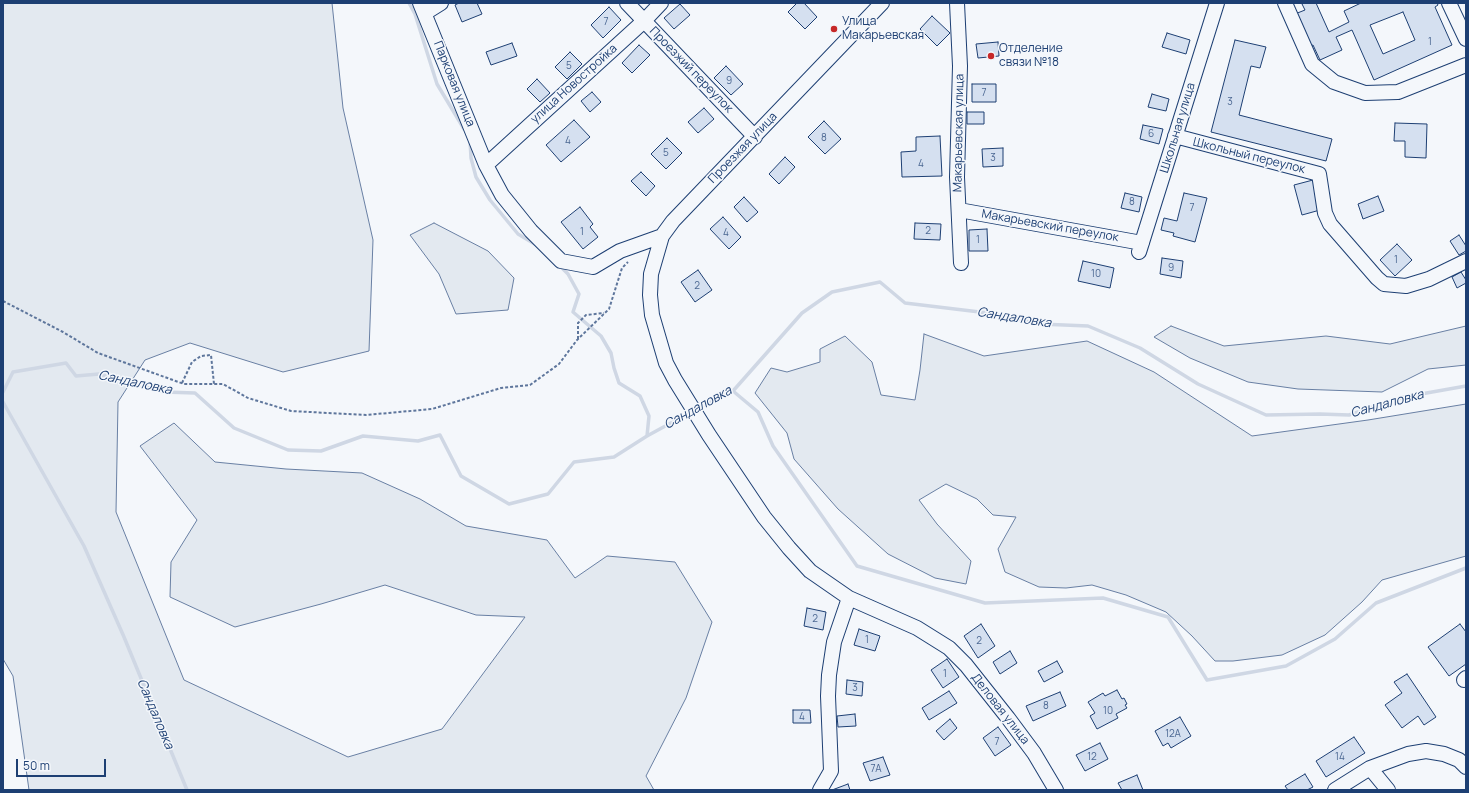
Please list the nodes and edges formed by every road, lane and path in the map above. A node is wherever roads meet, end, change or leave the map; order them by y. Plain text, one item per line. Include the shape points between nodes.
1 (441, 3) edge
2 (627, 3) edge
3 (661, 3) edge
4 (882, 3) edge
5 (957, 3) edge
6 (1217, 3) edge
7 (1285, 3) edge
8 (1449, 3) edge
9 (423, 8) edge
10 (644, 21) junction
11 (1466, 39) edge
12 (1466, 65) edge
13 (755, 136) junction
14 (1175, 136) junction
15 (486, 165) junction
16 (959, 210) junction
17 (662, 236) junction
18 (1140, 248) joint
19 (633, 257) dead end
20 (1466, 261) edge
21 (961, 263) dead end
22 (3, 301) edge
23 (604, 313) junction
24 (578, 338) junction
25 (182, 383) junction
26 (214, 384) junction
27 (709, 435) joint
28 (849, 598) junction
29 (1466, 766) edge
30 (1370, 768) junction
31 (820, 790) edge
32 (1056, 790) edge
33 (1335, 790) edge
34 (1388, 790) edge

1 - 9 street
2 - 10 street, Проезжий переулок
3 - 10 street, улица Новостройка
4 - 13 street, Проезжая улица
5 - 16 street, Макарьевская улица via 960,66 957,177
6 - 14 street, Школьная улица
7 - 12 street via 1312,64 1334,82 1366,93 1398,92
8 - 11 street
9 - 15 street, Парковая улица
10 - 13 street, Проезжий переулок
10 - 15 street, улица Новостройка
13 - 17 street, Проезжая улица via 673,221
14 - 18 street, Школьная улица
14 - 20 street, Школьный переулок via 1319,174 1325,213 1330,224 1384,284 1406,286 1429,279
15 - 17 street, Парковая улица via 502,195 531,232 561,261 593,268 620,251
16 - 18 street, Макарьевский переулок
16 - 21 street, Макарьевская улица
17 - 27 street, Проезжая улица via 651,274 652,315 666,363
19 - 23 path via 622,268 609,309
22 - 25 path via 98,353
23 - 24 path
23 - 24 path via 586,315 578,323
24 - 26 path via 559,364 530,385 500,388 432,409 366,415 290,411 248,398 223,384
25 - 26 path
25 - 26 path via 192,362 201,356 211,355
27 - 28 street, Деловая улица via 764,517 789,548 810,570
28 - 31 street via 834,642 829,675 832,771
28 - 32 street, Деловая улица via 917,628 949,648 966,665 1034,753
29 - 30 street via 1444,754 1426,752 1408,754
30 - 33 street
30 - 34 street

